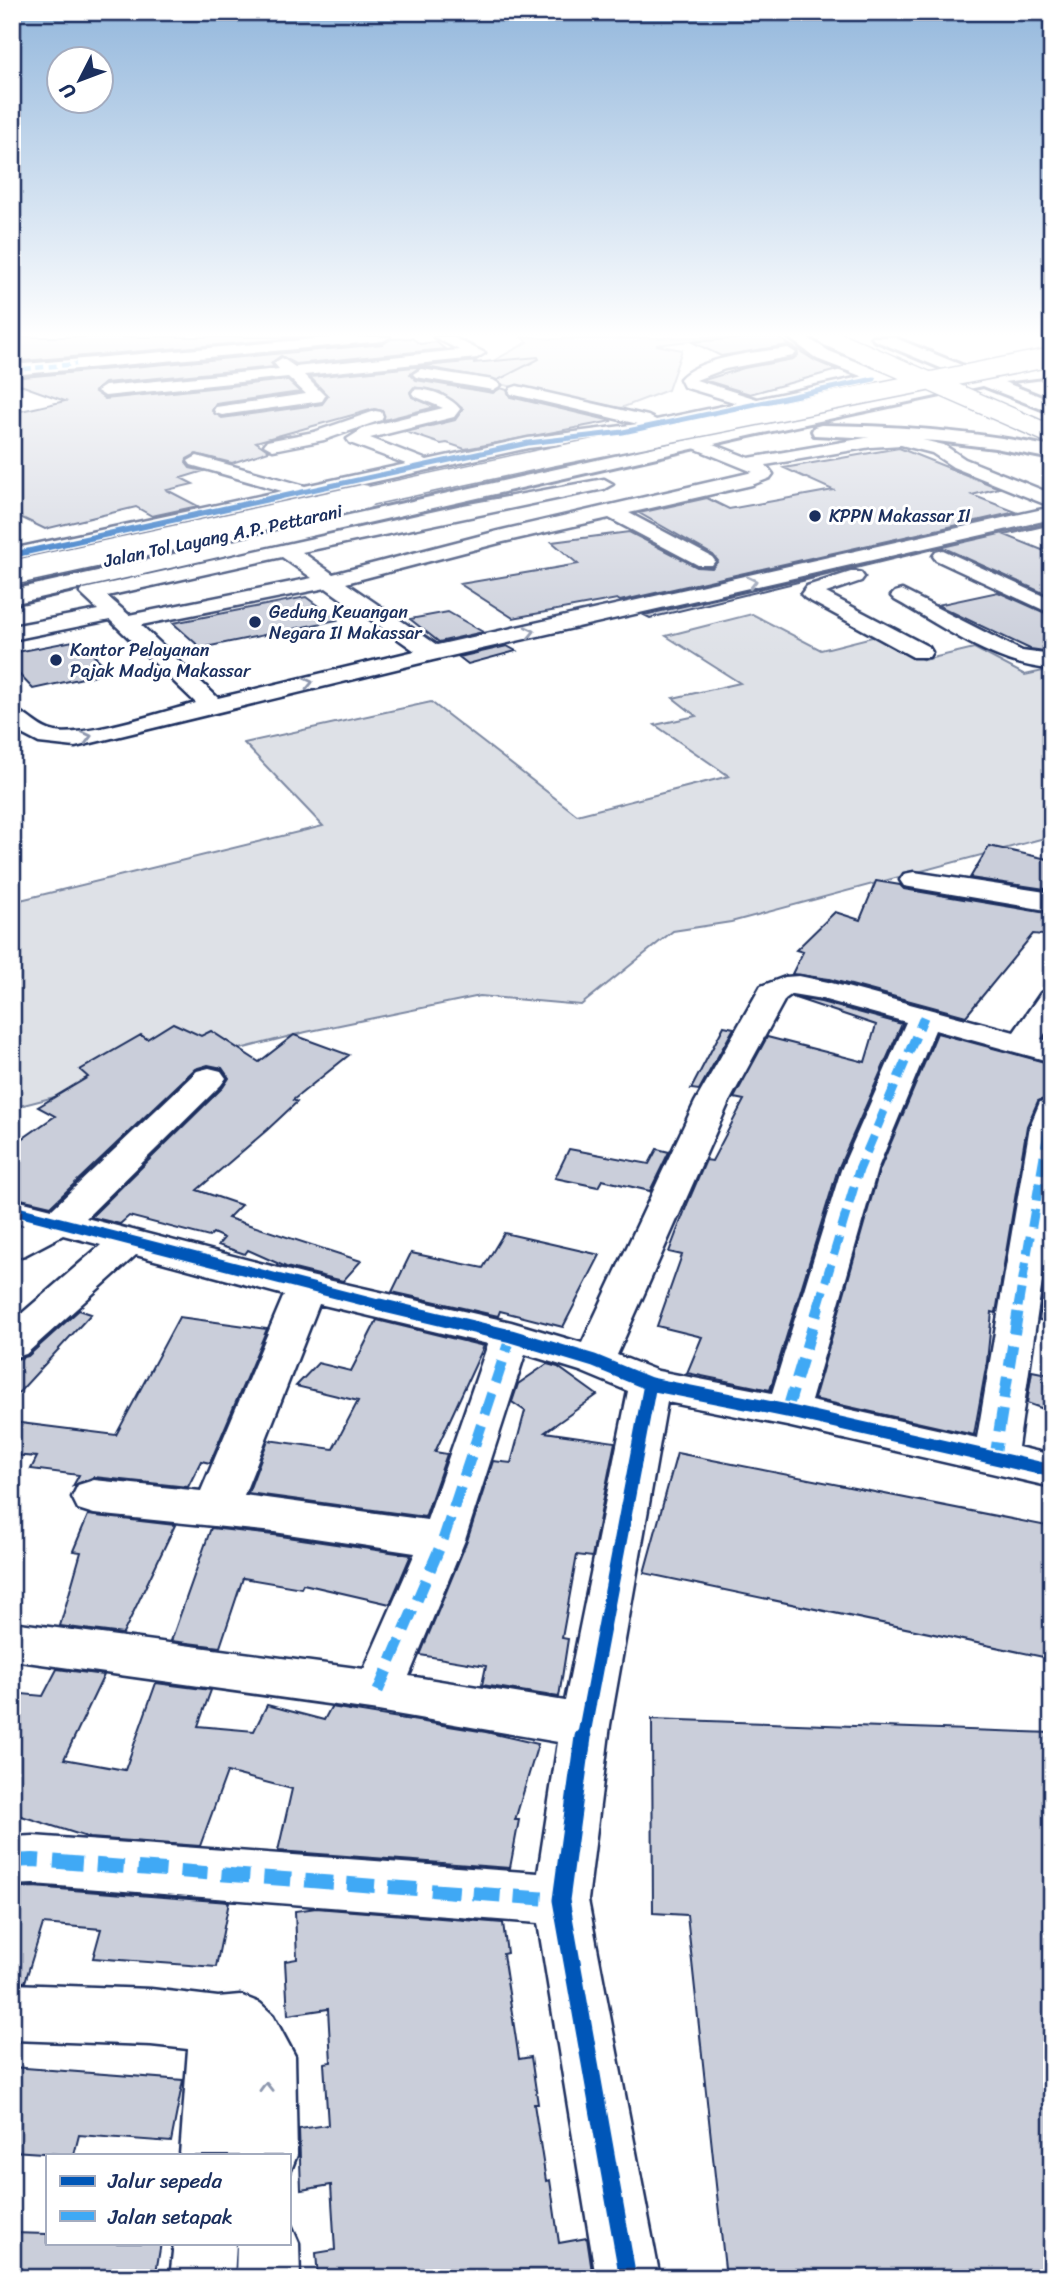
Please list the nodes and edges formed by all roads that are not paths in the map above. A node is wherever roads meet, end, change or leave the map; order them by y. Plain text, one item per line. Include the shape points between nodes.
1 (279, 444) edge
2 (349, 444) edge
3 (355, 444) edge
4 (364, 444) edge
5 (524, 444) edge
6 (615, 444) edge
7 (654, 444) edge
8 (671, 444) edge
9 (681, 444) edge
10 (724, 444) edge
11 (860, 444) edge
12 (918, 444) edge
13 (1011, 444) edge
14 (273, 445) dead end
15 (358, 446) junction
16 (1052, 453) edge
17 (197, 461) dead end
18 (748, 463) junction
19 (425, 465) junction
20 (572, 470) junction
21 (604, 484) junction
22 (303, 491) junction
23 (540, 496) junction
24 (1052, 501) edge
25 (651, 502) junction
26 (478, 508) junction
27 (611, 511) junction
28 (1052, 513) edge
29 (588, 516) junction
30 (432, 518) junction
31 (529, 530) junction
32 (121, 532) junction
33 (19, 533) dead end
34 (1052, 533) edge
35 (498, 537) junction
36 (285, 550) junction
37 (12, 555) edge
38 (943, 556) junction
39 (705, 561) dead end
40 (12, 564) edge
41 (907, 567) dead end
42 (884, 572) dead end
43 (12, 573) edge
44 (328, 581) junction
45 (12, 582) edge
46 (91, 593) junction
47 (902, 596) dead end
48 (12, 597) edge
49 (1052, 608) edge
50 (12, 612) edge
51 (120, 617) junction
52 (12, 633) edge
53 (921, 652) dead end
54 (433, 653) junction
55 (1052, 662) edge
56 (212, 706) junction
57 (16, 724) edge
58 (914, 880) dead end
59 (1052, 902) edge
60 (1052, 1000) edge
61 (924, 1017) junction
62 (1037, 1047) edge
63 (209, 1078) dead end
64 (1052, 1109) edge
65 (12, 1210) edge
66 (60, 1222) junction
67 (130, 1240) junction
68 (12, 1246) edge
69 (306, 1288) junction
70 (511, 1336) junction
71 (12, 1344) edge
72 (594, 1361) junction
73 (650, 1384) junction
74 (787, 1411) junction
75 (995, 1456) junction
76 (1052, 1471) edge
77 (94, 1497) dead end
78 (216, 1509) junction
79 (443, 1540) junction
80 (12, 1641) edge
81 (378, 1691) junction
82 (585, 1725) junction
83 (12, 1861) edge
84 (561, 1900) junction
85 (12, 2012) edge
86 (218, 2025) junction
87 (210, 2154) edge
88 (267, 2154) edge
89 (205, 2244) edge
90 (268, 2244) edge
91 (202, 2278) edge
92 (268, 2278) edge
93 (628, 2278) edge

1 - 14 street
2 - 15 street
3 - 15 street
4 - 15 street
5 - 19 street
6 - 43 highway, Jalan Tol Layang A.P. Pettarani, bridge
7 - 45 highway, Jalan Tol Layang A.P. Pettarani, bridge
8 - 40 highway
9 - 20 highway
10 - 18 street
11 - 18 street
12 - 24 street
13 - 16 highway
15 - 19 street
17 - 22 street
18 - 25 street via 764,471 763,475
19 - 22 street
20 - 21 street
20 - 48 highway
21 - 23 street
21 - 25 street
22 - 32 street
23 - 26 street
23 - 29 street
25 - 27 street
26 - 30 street
26 - 31 street
27 - 29 street
27 - 39 street
54 -> 28 street
29 - 31 street
30 - 35 street
30 - 36 street
31 - 35 street
32 - 33 street via 96,523 33,537
32 - 37 street
34 - 38 street
35 - 44 street
36 - 44 street
36 - 46 street
38 - 41 street
38 - 49 street
42 - 53 street via 854,577 812,594
44 - 51 street
44 - 54 street
46 - 50 street
46 - 51 street
47 - 55 street via 1014,656
51 - 52 street
51 - 56 street
56 -> 54 street
57 -> 56 street via 38,736 75,740
58 - 59 street
60 - 62 street
61 - 62 street
61 - 72 street via 793,984 772,993 712,1102
61 - 74 street via 859,1170
63 - 66 street
64 - 75 street
65 - 66 street
66 - 67 street
66 - 68 street
67 - 69 street
67 - 71 street
69 - 70 street
69 - 78 street
70 - 72 street
70 - 79 street
72 - 73 street
73 - 74 street
73 - 82 street
74 - 75 street
75 - 76 street
77 - 78 street
78 - 79 street
79 - 81 street
80 - 81 street
81 - 82 street
82 - 84 street
83 - 84 street
84 - 93 street
85 - 86 street via 151,2017
86 - 87 street
88 -> 86 street via 265,2056 240,2023
89 - 91 street
90 - 92 street

